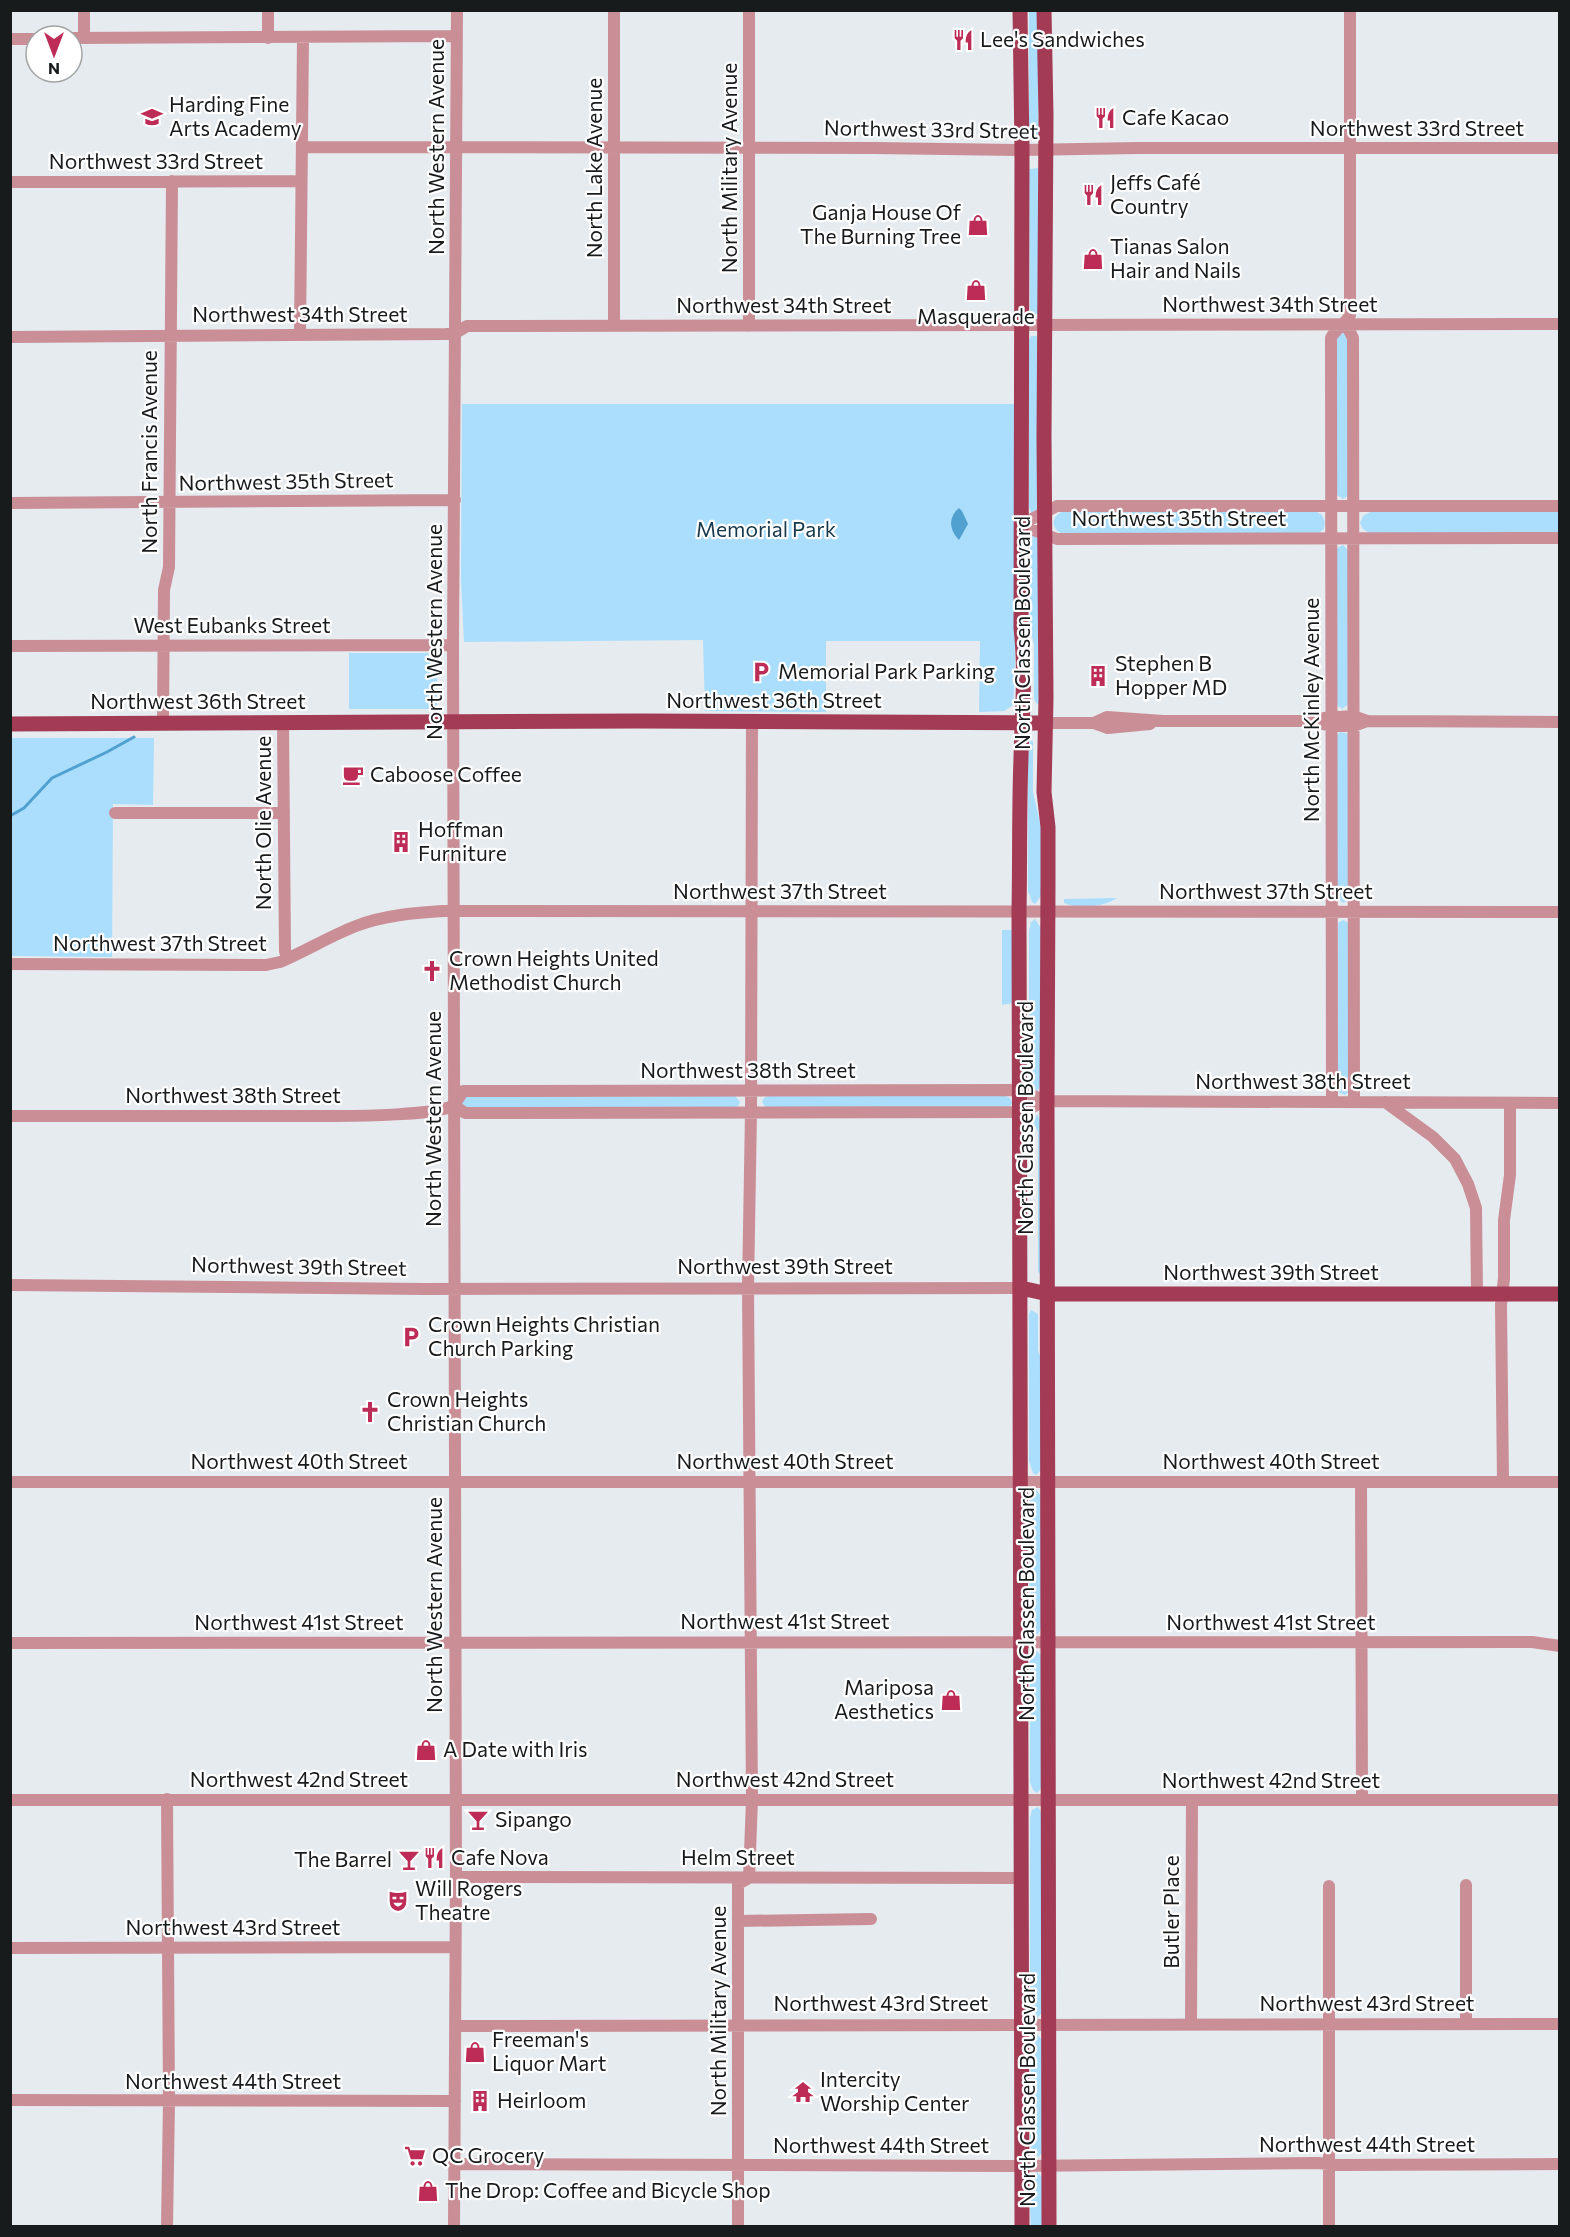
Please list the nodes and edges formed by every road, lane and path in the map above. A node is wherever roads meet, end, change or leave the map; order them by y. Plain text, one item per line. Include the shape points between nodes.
1 (268, 10) edge
2 (457, 10) edge
3 (614, 10) edge
4 (749, 10) edge
5 (1020, 10) edge
6 (1044, 10) edge
7 (1350, 10) edge
8 (457, 36) junction
9 (84, 38) edge
10 (267, 38) junction
11 (303, 38) junction
12 (302, 147) junction
13 (457, 148) junction
14 (614, 148) junction
15 (749, 148) junction
16 (1350, 148) junction
17 (1560, 148) edge
18 (1022, 150) junction
19 (1046, 150) junction
20 (172, 181) junction
21 (301, 181) junction
22 (10, 182) edge
23 (1346, 324) junction
24 (1560, 324) edge
25 (1020, 325) junction
26 (1046, 325) junction
27 (614, 326) junction
28 (749, 326) junction
29 (457, 332) junction
30 (300, 335) junction
31 (170, 336) junction
32 (10, 337) edge
33 (455, 500) junction
34 (10, 503) edge
35 (170, 503) junction
36 (1560, 506) edge
37 (1332, 507) junction
38 (1353, 508) junction
39 (1044, 512) junction
40 (1020, 525) junction
41 (1044, 534) junction
42 (1331, 538) junction
43 (1353, 538) junction
44 (1560, 538) edge
45 (453, 645) junction
46 (10, 646) edge
47 (164, 646) junction
48 (752, 721) junction
49 (1332, 721) junction
50 (1353, 721) junction
51 (283, 722) junction
52 (1560, 722) edge
53 (163, 723) junction
54 (453, 723) junction
55 (1022, 723) junction
56 (1045, 723) junction
57 (10, 724) edge
58 (115, 813) dead end
59 (284, 813) junction
60 (751, 911) junction
61 (1019, 911) junction
62 (1047, 911) junction
63 (454, 912) junction
64 (1332, 912) junction
65 (1353, 912) junction
66 (1560, 912) edge
67 (287, 958) junction
68 (10, 964) edge
69 (1020, 1090) junction
70 (751, 1091) junction
71 (1047, 1101) junction
72 (1332, 1102) junction
73 (1354, 1102) junction
74 (1385, 1102) junction
75 (1510, 1103) junction
76 (1560, 1103) edge
77 (454, 1105) junction
78 (1020, 1112) junction
79 (751, 1113) junction
80 (10, 1116) edge
81 (10, 1285) edge
82 (748, 1288) junction
83 (1021, 1288) junction
84 (454, 1289) junction
85 (1048, 1294) junction
86 (1478, 1294) junction
87 (1502, 1294) junction
88 (1560, 1294) edge
89 (10, 1482) edge
90 (454, 1482) junction
91 (751, 1482) junction
92 (1021, 1482) junction
93 (1048, 1482) junction
94 (1361, 1482) junction
95 (1503, 1482) junction
96 (1560, 1482) edge
97 (454, 1642) junction
98 (751, 1642) junction
99 (1020, 1642) junction
100 (1048, 1642) junction
101 (1361, 1642) junction
102 (10, 1643) edge
103 (1560, 1646) edge
104 (455, 1799) junction
105 (10, 1800) edge
106 (167, 1800) junction
107 (752, 1800) junction
108 (1021, 1800) junction
109 (1048, 1800) junction
110 (1192, 1800) junction
111 (1362, 1800) junction
112 (1560, 1800) edge
113 (456, 1877) junction
114 (748, 1878) junction
115 (1021, 1878) junction
116 (1466, 1885) dead end
117 (1329, 1886) dead end
118 (871, 1919) dead end
119 (738, 1921) junction
120 (455, 1947) junction
121 (10, 1948) edge
122 (167, 1948) junction
123 (1021, 2023) junction
124 (740, 2024) junction
125 (1191, 2024) junction
126 (1329, 2024) junction
127 (1466, 2024) junction
128 (1560, 2024) edge
129 (1049, 2025) junction
130 (455, 2026) junction
131 (10, 2100) edge
132 (169, 2101) junction
133 (455, 2101) junction
134 (454, 2164) junction
135 (739, 2164) junction
136 (1049, 2164) junction
137 (1329, 2164) junction
138 (1560, 2164) edge
139 (1022, 2165) junction
140 (167, 2226) edge
141 (454, 2226) edge
142 (738, 2226) edge
143 (1022, 2226) edge
144 (1049, 2226) edge
145 (1329, 2226) edge

1 - 10 street
2 - 8 street, North Western Avenue
3 - 14 street, North Lake Avenue
4 - 15 street, North Military Avenue
5 - 18 main road, North Classen Boulevard
6 - 19 main road, North Classen Boulevard
7 - 16 street, North McKinley Avenue
8 - 11 street
8 - 13 street, North Western Avenue
9 - 10 street
10 - 11 street
11 - 12 street
12 - 13 street, Northwest 33rd Street
12 - 21 street
13 - 14 street, Northwest 33rd Street
13 - 29 street, North Western Avenue
14 - 15 street, Northwest 33rd Street
14 - 27 street, North Lake Avenue
15 - 18 street, Northwest 33rd Street
15 - 28 street, North Military Avenue
16 - 17 street, Northwest 33rd Street
16 - 19 street, Northwest 33rd Street
16 - 23 street, North McKinley Avenue via 1350,315
18 - 19 street, Northwest 33rd Street
18 - 25 main road, North Classen Boulevard
19 - 26 main road, North Classen Boulevard
20 - 21 street, Northwest 33rd Street
20 - 22 street, Northwest 33rd Street
20 - 31 street, North Francis Avenue
21 - 30 street
23 - 24 street, Northwest 34th Street
23 - 26 street, Northwest 34th Street
23 - 37 street, North McKinley Avenue via 1331,338
23 - 38 street, North McKinley Avenue via 1353,338
25 - 26 street, Northwest 34th Street
25 - 28 street, Northwest 34th Street
25 - 40 main road, North Classen Boulevard
26 - 39 main road, North Classen Boulevard
27 - 28 street, Northwest 34th Street
27 - 29 street, Northwest 34th Street via 467,326
29 - 30 street, Northwest 34th Street
29 - 33 street, North Western Avenue
30 - 31 street, Northwest 34th Street
31 - 32 street, Northwest 34th Street
31 - 35 street, North Francis Avenue
33 - 35 street, Northwest 35th Street
33 - 45 street, North Western Avenue
34 - 35 street, Northwest 35th Street
35 - 47 street, North Francis Avenue
36 - 38 street, Northwest 35th Street
37 - 38 street, Northwest 35th Street
37 - 39 street, Northwest 35th Street via 1057,506
37 - 42 street, North McKinley Avenue
38 - 43 street, North McKinley Avenue
39 - 40 street, Northwest 35th Street
39 - 41 main road, North Classen Boulevard
40 - 41 street, Northwest 35th Street
40 - 55 main road, North Classen Boulevard
41 - 42 street, Northwest 35th Street via 1057,538
41 - 56 main road, North Classen Boulevard
42 - 43 street, Northwest 35th Street
42 - 49 street, North McKinley Avenue
43 - 44 street, Northwest 35th Street
43 - 50 street, North McKinley Avenue
45 - 47 street, West Eubanks Street
45 - 54 street, North Western Avenue
46 - 47 street, West Eubanks Street
47 - 53 street, North Francis Avenue
48 - 54 main road, Northwest 36th Street
48 - 55 main road, Northwest 36th Street
48 - 60 street, North Military Avenue
49 - 50 street, Northwest 36th Street
49 - 56 street, Northwest 36th Street via 1163,721 1107,717 1094,723
49 - 64 street, North McKinley Avenue
50 - 52 street, Northwest 36th Street
50 - 65 street, North McKinley Avenue
51 - 53 main road, Northwest 36th Street
51 - 54 main road, Northwest 36th Street
51 - 59 street, North Olie Avenue
53 - 57 main road, Northwest 36th Street
54 - 63 street, North Western Avenue
55 - 56 main road, Northwest 36th Street
55 - 61 main road, North Classen Boulevard
56 - 62 main road, North Classen Boulevard
58 - 59 street
59 - 67 street, North Olie Avenue
60 - 61 street, Northwest 37th Street
60 - 63 street, Northwest 37th Street
60 - 70 street, North Military Avenue
61 - 62 street, Northwest 37th Street
61 - 69 main road, North Classen Boulevard
62 - 64 street, Northwest 37th Street
62 - 71 main road, North Classen Boulevard
63 - 67 street, Northwest 37th Street via 373,921
63 - 77 street, North Western Avenue
64 - 65 street, Northwest 37th Street
64 - 72 street, North McKinley Avenue
65 - 66 street, Northwest 37th Street
65 - 73 street, North McKinley Avenue
67 - 68 street, Northwest 37th Street via 254,965
69 - 70 street, Northwest 38th Street
69 - 71 street, Northwest 38th Street
69 - 78 main road, North Classen Boulevard
70 - 77 street, Northwest 38th Street via 463,1091
70 - 79 street, North Military Avenue
71 - 72 street, Northwest 38th Street
71 - 78 street, Northwest 38th Street
71 - 85 main road, North Classen Boulevard
72 - 73 street, Northwest 38th Street
73 - 74 street, Northwest 38th Street
74 - 75 street, Northwest 38th Street
74 - 86 street via 1433,1137 1455,1159 1468,1184 1476,1208
75 - 76 street, Northwest 38th Street
75 - 87 street via 1510,1175 1503,1220
77 - 79 street, Northwest 38th Street via 465,1113
77 - 80 street, Northwest 38th Street via 361,1116
77 - 84 street, North Western Avenue
78 - 79 street, Northwest 38th Street
78 - 83 main road, North Classen Boulevard
79 - 82 street, North Military Avenue
81 - 84 street, Northwest 39th Street
82 - 83 street, Northwest 39th Street
82 - 84 street, Northwest 39th Street
82 - 91 street, North Military Avenue
83 - 85 main road, Northwest 39th Street
83 - 92 main road, North Classen Boulevard
84 - 90 street, North Western Avenue
85 - 86 main road, Northwest 39th Street
85 - 93 main road, North Classen Boulevard
86 - 87 main road, Northwest 39th Street
87 - 88 main road, Northwest 39th Street
87 - 95 street
89 - 90 street, Northwest 40th Street
90 - 91 street, Northwest 40th Street
90 - 97 street, North Western Avenue
91 - 92 street, Northwest 40th Street
91 - 98 street, North Military Avenue
92 - 93 street, Northwest 40th Street
92 - 99 main road, North Classen Boulevard
93 - 94 street, Northwest 40th Street
93 - 100 main road, North Classen Boulevard
94 - 95 street, Northwest 40th Street
94 - 101 street
95 - 96 street, Northwest 40th Street
97 - 98 street, Northwest 41st Street
97 - 102 street, Northwest 41st Street
97 - 104 street, North Western Avenue
98 - 99 street, Northwest 41st Street
98 - 107 street, North Military Avenue
99 - 100 street, Northwest 41st Street
99 - 108 main road, North Classen Boulevard
100 - 101 street, Northwest 41st Street
100 - 109 main road, North Classen Boulevard
101 - 103 street, Northwest 41st Street via 1532,1642
101 - 111 street
104 - 106 street, Northwest 42nd Street
104 - 107 street, Northwest 42nd Street
104 - 113 street, North Western Avenue
105 - 106 street, Northwest 42nd Street
106 - 122 street
107 - 108 street, Northwest 42nd Street
107 - 114 street, North Military Avenue
108 - 109 street, Northwest 42nd Street
108 - 115 main road, North Classen Boulevard
109 - 110 street, Northwest 42nd Street
109 - 129 main road, North Classen Boulevard
110 - 111 street, Northwest 42nd Street
110 - 125 street, Butler Place
111 - 112 street, Northwest 42nd Street
113 - 114 street, Helm Street
113 - 120 street, North Western Avenue
114 - 115 street, Helm Street
114 - 119 street, North Military Avenue via 738,1884
115 - 123 main road, North Classen Boulevard
116 - 127 street
117 - 126 street
118 - 119 street
119 - 124 street, North Military Avenue
120 - 122 street, Northwest 43rd Street
120 - 130 street, North Western Avenue
121 - 122 street, Northwest 43rd Street
122 - 132 street
123 - 124 street, Northwest 43rd Street
123 - 129 street, Northwest 43rd Street
123 - 139 main road, North Classen Boulevard
124 - 130 street, Northwest 43rd Street
124 - 135 street, North Military Avenue
125 - 126 street, Northwest 43rd Street
125 - 129 street, Northwest 43rd Street
126 - 127 street, Northwest 43rd Street
126 - 137 street
127 - 128 street, Northwest 43rd Street
129 - 136 main road, North Classen Boulevard
130 - 133 street, North Western Avenue
131 - 132 street, Northwest 44th Street
132 - 133 street, Northwest 44th Street
132 - 140 street
133 - 134 street, North Western Avenue
134 - 135 street, Northwest 44th Street
134 - 141 street, North Western Avenue
135 - 139 street, Northwest 44th Street
135 - 142 street, North Military Avenue
136 - 137 street, Northwest 44th Street
136 - 139 street, Northwest 44th Street
136 - 144 main road, North Classen Boulevard
137 - 138 street, Northwest 44th Street
137 - 145 street
139 - 143 main road, North Classen Boulevard

